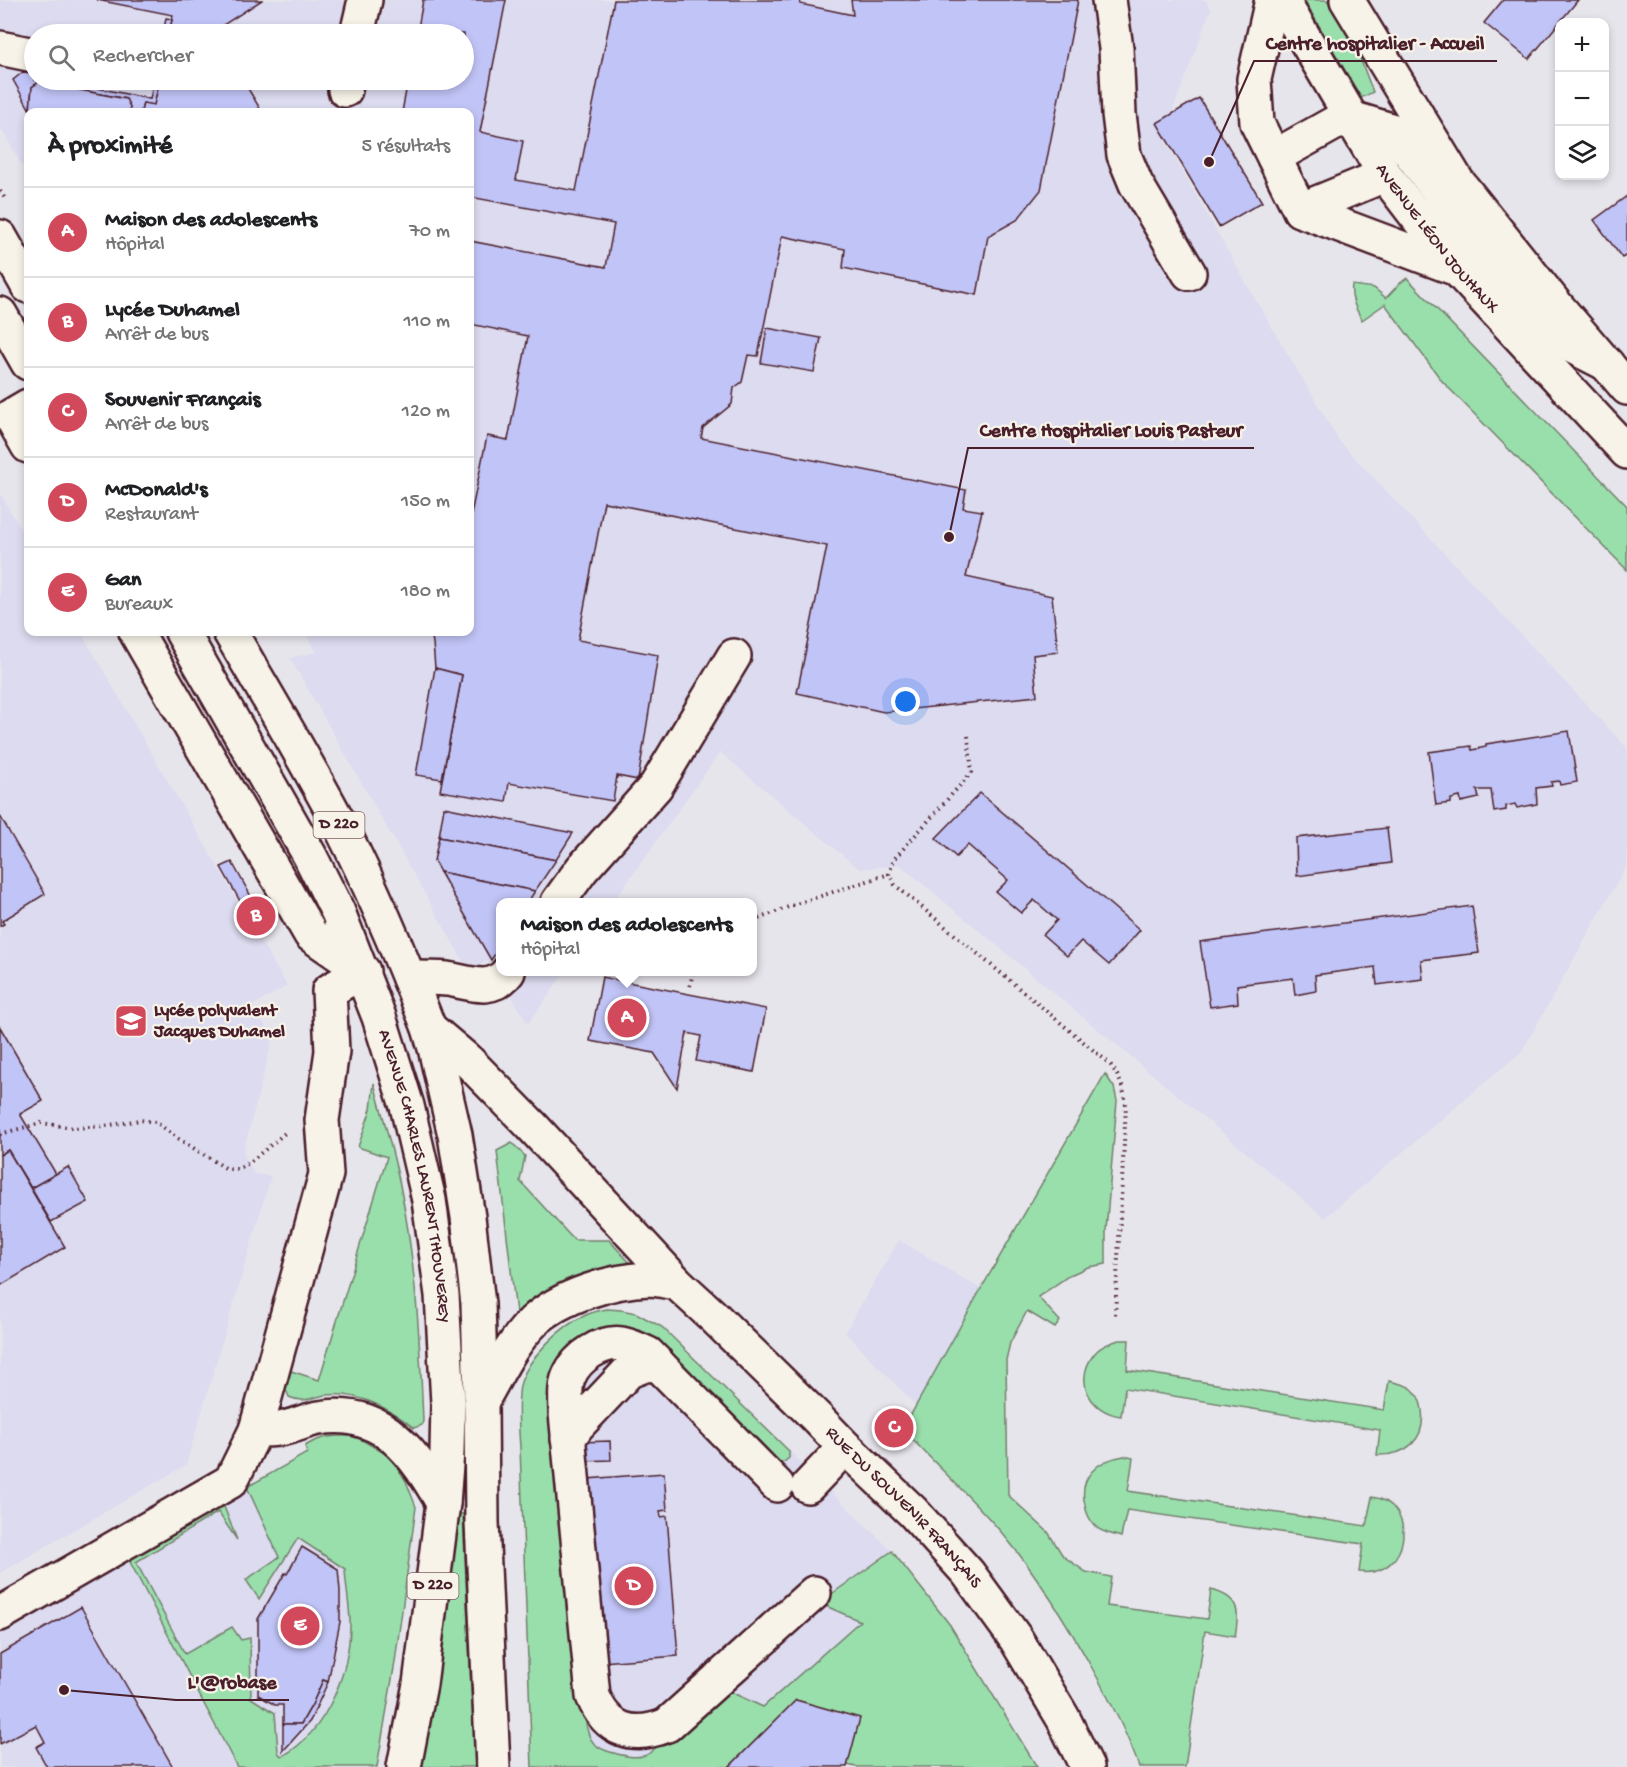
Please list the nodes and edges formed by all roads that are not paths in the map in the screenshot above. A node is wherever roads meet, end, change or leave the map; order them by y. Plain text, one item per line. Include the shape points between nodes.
1 (365, 0) edge
2 (1109, 0) edge
3 (1272, 0) edge
4 (1282, 0) edge
5 (1347, 0) edge
6 (359, 24) edge
7 (0, 48) edge
8 (24, 53) edge
9 (1351, 118) junction
10 (1274, 157) junction
11 (1385, 176) junction
12 (1300, 210) junction
13 (0, 237) edge
14 (1457, 269) junction
15 (1190, 273) dead end
16 (24, 279) edge
17 (0, 314) edge
18 (24, 356) edge
19 (1618, 377) edge
20 (13, 415) edge
21 (24, 438) edge
22 (1627, 452) edge
23 (138, 636) edge
24 (184, 636) edge
25 (232, 636) edge
26 (734, 656) dead end
27 (562, 898) edge
28 (363, 971) junction
29 (505, 976) edge
30 (409, 978) junction
31 (429, 1028) junction
32 (677, 1283) junction
33 (658, 1364) junction
34 (481, 1402) junction
35 (256, 1431) junction
36 (568, 1439) junction
37 (845, 1447) junction
38 (443, 1503) junction
39 (814, 1593) dead end
40 (0, 1614) edge
41 (404, 1767) edge
42 (493, 1767) edge
43 (1087, 1767) edge

1 - 6 main road
2 - 15 main road via 1124,155 1136,184
3 - 10 main road via 1254,79 1257,123
4 - 9 main road, AVENUE LÉON JOUHAUX
5 - 19 main road via 1457,181
7 - 8 main road
9 - 10 main road
9 - 11 main road, AVENUE LÉON JOUHAUX
9 - 19 main road via 1394,130 1475,245 1546,333
10 - 12 main road
11 - 12 main road
11 - 14 main road, AVENUE LÉON JOUHAUX
12 - 14 main road
13 - 16 main road
14 - 22 main road, AVENUE LÉON JOUHAUX
17 - 18 main road
20 - 21 main road
23 - 28 main road via 311,935
24 - 28 main road, AVENUE CHARLES LAURENT THOUVEREY / D 220 via 310,856
25 - 30 main road, AVENUE CHARLES LAURENT THOUVEREY / D 220 via 340,827
26 - 27 main road via 656,786 582,869
28 - 35 main road via 329,992 332,1051 322,1120 326,1174
28 - 38 main road, AVENUE CHARLES LAURENT THOUVEREY / D 220 via 407,1106 429,1200 442,1295 448,1403
29 - 30 main road via 478,986 448,979
30 - 31 main road, AVENUE CHARLES LAURENT THOUVEREY / D 220
31 - 32 main road, RUE DU SOUVENIR FRANÇAIS via 531,1125
31 - 34 main road, AVENUE CHARLES LAURENT THOUVEREY / D 220 via 455,1136 468,1217 478,1304
32 - 34 main road via 650,1279 603,1286 566,1300 535,1320 514,1345
32 - 37 main road, RUE DU SOUVENIR FRANÇAIS
33 - 36 main road via 629,1371
33 - 36 main road via 648,1354 620,1344 587,1354 568,1378
33 - 37 main road via 792,1485
34 - 42 main road, AVENUE CHARLES LAURENT THOUVEREY / D 220
35 - 38 main road via 337,1416 366,1420 416,1458
35 - 40 main road via 231,1481
36 - 39 main road via 593,1696 606,1719 618,1728 641,1732 667,1725
37 - 43 main road, RUE DU SOUVENIR FRANÇAIS via 913,1512 968,1573 1016,1639
38 - 41 main road, AVENUE CHARLES LAURENT THOUVEREY / D 220 via 420,1684

